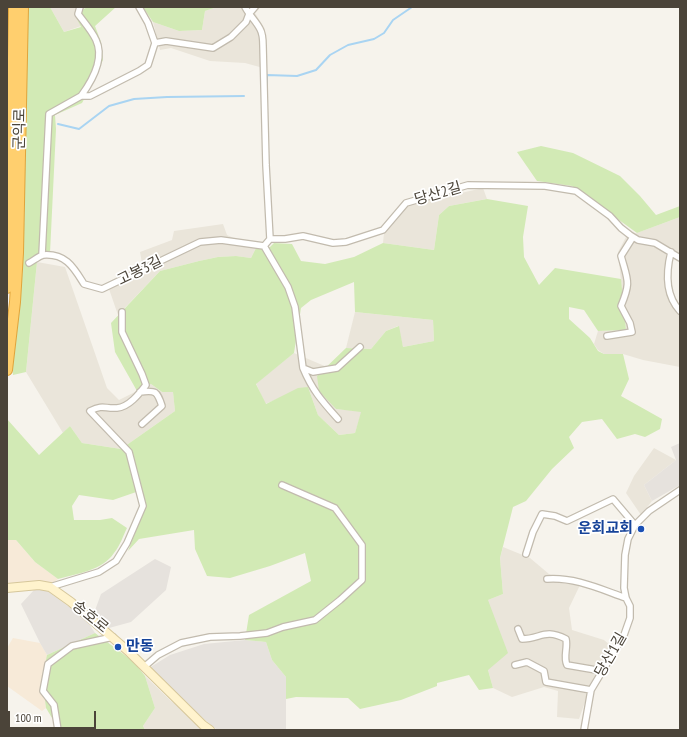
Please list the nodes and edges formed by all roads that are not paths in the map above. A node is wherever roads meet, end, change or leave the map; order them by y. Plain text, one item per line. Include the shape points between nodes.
1 (14, 7) edge
2 (23, 7) edge
3 (80, 7) edge
4 (139, 7) edge
5 (245, 7) edge
6 (255, 7) edge
7 (249, 14) junction
8 (155, 44) junction
9 (81, 96) junction
10 (633, 237) junction
11 (270, 240) junction
12 (264, 246) junction
13 (671, 252) junction
14 (42, 255) junction
15 (680, 258) edge
16 (30, 263) dead end
17 (7, 288) edge
18 (680, 311) edge
19 (122, 312) dead end
20 (607, 336) dead end
21 (360, 347) dead end
22 (302, 368) junction
23 (7, 370) edge
24 (140, 392) junction
25 (338, 419) dead end
26 (142, 424) dead end
27 (282, 485) dead end
28 (680, 490) edge
29 (635, 525) junction
30 (526, 554) dead end
31 (547, 578) dead end
32 (50, 587) junction
33 (7, 588) edge
34 (626, 598) junction
35 (518, 629) dead end
36 (113, 637) junction
37 (515, 665) dead end
38 (144, 667) junction
39 (602, 671) junction
40 (591, 690) junction
41 (58, 730) edge
42 (210, 730) edge
43 (584, 730) edge

1 - 17 highway, 군익로
2 - 23 highway, 군익로 via 17,260
3 - 9 street via 78,14 96,40 99,51 90,85
4 - 8 street
5 - 7 street
6 - 7 street
7 - 8 street via 246,22 213,48 166,41
7 - 11 street via 261,30 263,46
8 - 9 street via 148,65 139,72 90,96
9 - 14 street via 49,114
10 - 11 street, 당산2길 via 576,191 545,186 468,185 406,203 383,230 346,242 333,243 303,236
10 - 13 street, 당산2길 via 655,243
10 - 20 street via 621,256 628,289 620,306 632,332
11 - 12 street
12 - 14 street, 고봉3길 via 221,240 200,242 102,289 84,284 75,269 64,258
12 - 22 street via 288,287 295,307
13 - 15 street, 당산2길
13 - 18 street via 667,273 668,285 672,301
14 - 16 street
19 - 24 street via 122,332 146,385
21 - 22 street via 337,368 313,372
22 - 25 street via 317,396
24 - 26 street via 152,390 157,393 162,406
24 - 32 street via 134,400 118,408 100,406 90,411 129,452 143,506 127,543 116,561 98,572
27 - 38 street via 335,508 362,545 362,580 315,620 267,633 210,637 180,643 158,655
28 - 29 street, 당산1길 via 649,511
29 - 30 street via 613,499 566,521 542,514
29 - 34 street, 당산1길 via 625,555
31 - 34 street via 574,580
32 - 33 main road via 39,585
32 - 36 main road, 송호로
34 - 39 street, 당산1길 via 630,606 630,618 624,635
35 - 39 street via 522,639 556,634 566,639 567,665
36 - 38 main road, 송호로
36 - 41 street via 72,646 48,664 43,691 54,705
37 - 40 street, 당산1길 via 527,662 544,671 546,682
38 - 42 main road, 송호로
39 - 40 street, 당산1길
40 - 43 street, 당산1길

